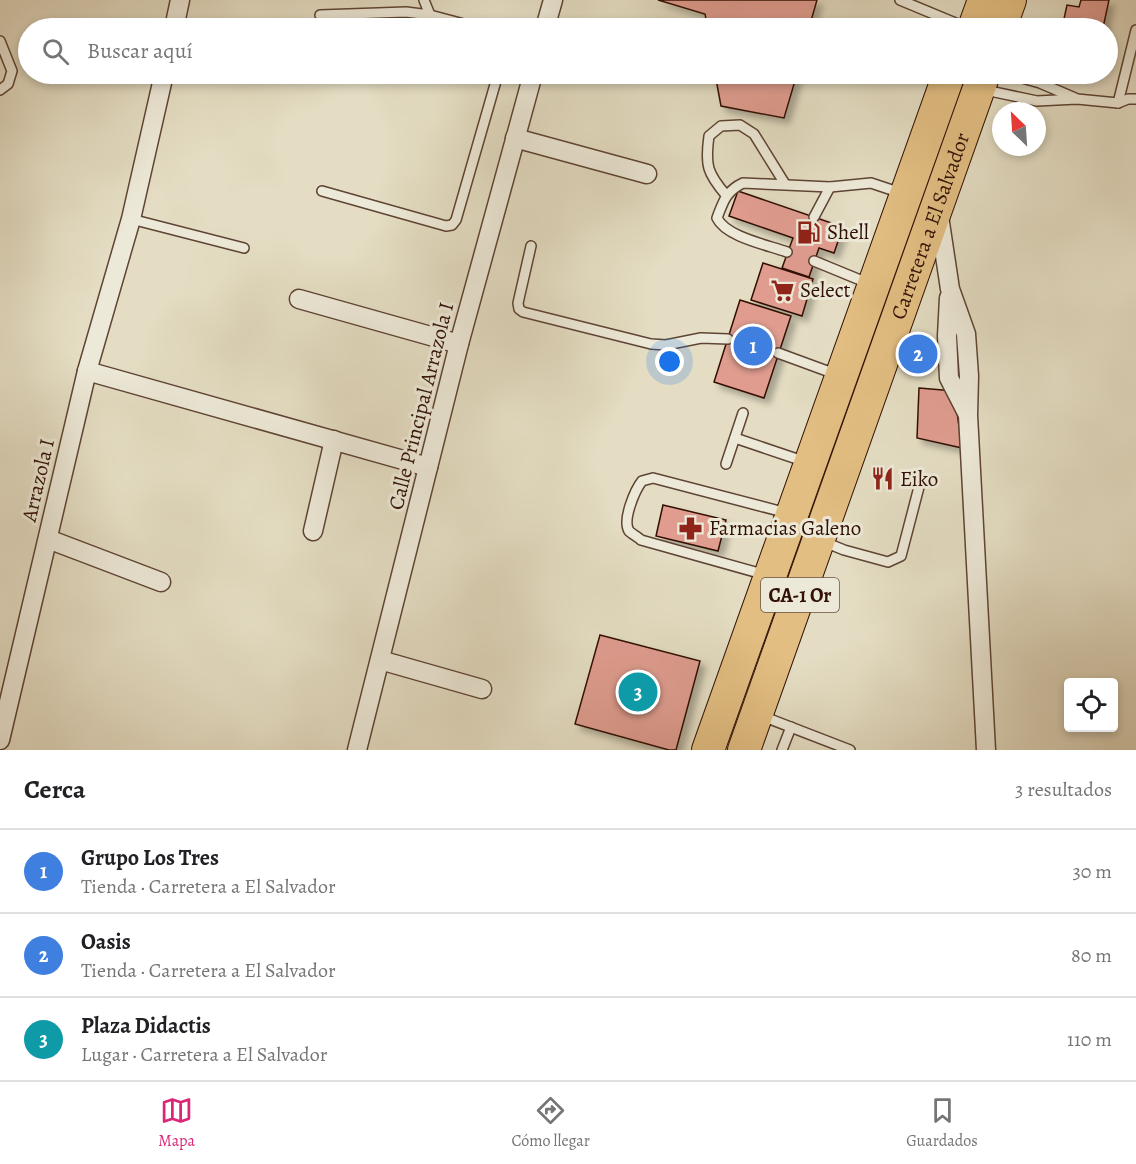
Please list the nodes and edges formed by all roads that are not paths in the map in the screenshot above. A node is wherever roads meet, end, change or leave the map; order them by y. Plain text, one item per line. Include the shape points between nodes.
1 (180, 0) edge
2 (401, 0) edge
3 (424, 0) edge
4 (553, 0) edge
5 (900, 0) edge
6 (984, 0) edge
7 (1010, 0) edge
8 (406, 12) junction
9 (320, 15) dead end
10 (430, 15) junction
11 (176, 18) edge
12 (441, 18) edge
13 (548, 18) edge
14 (959, 18) edge
15 (971, 18) edge
16 (1004, 18) edge
17 (1136, 30) edge
18 (0, 41) edge
19 (162, 84) edge
20 (495, 84) edge
21 (530, 84) edge
22 (945, 84) edge
23 (971, 84) edge
24 (988, 84) edge
25 (1042, 84) edge
26 (0, 90) edge
27 (1077, 99) junction
28 (1136, 99) edge
29 (1119, 103) junction
30 (515, 138) junction
31 (648, 174) dead end
32 (785, 184) junction
33 (830, 187) junction
34 (322, 191) dead end
35 (906, 194) junction
36 (726, 195) junction
37 (937, 205) junction
38 (814, 217) dead end
39 (131, 219) junction
40 (893, 234) junction
41 (531, 246) dead end
42 (244, 248) dead end
43 (788, 252) dead end
44 (814, 261) dead end
45 (873, 285) junction
46 (299, 299) dead end
47 (728, 339) dead end
48 (459, 344) junction
49 (778, 353) dead end
50 (87, 371) junction
51 (842, 376) junction
52 (743, 413) dead end
53 (735, 438) junction
54 (334, 440) junction
55 (856, 440) junction
56 (726, 464) dead end
57 (811, 464) junction
58 (428, 467) junction
59 (919, 487) dead end
60 (793, 514) junction
61 (313, 531) dead end
62 (48, 539) junction
63 (820, 540) junction
64 (771, 576) junction
65 (161, 582) dead end
66 (380, 660) junction
67 (482, 689) dead end
68 (757, 714) junction
69 (791, 727) junction
70 (0, 740) edge
71 (357, 750) edge
72 (708, 750) edge
73 (744, 750) edge
74 (782, 750) edge
75 (850, 750) edge
76 (986, 750) edge

1 - 11 street
2 - 8 lane
3 - 10 lane
4 - 13 street
5 - 14 lane
6 - 15 highway
7 - 16 highway
8 - 9 lane
8 - 10 lane
10 - 12 lane
17 - 29 lane
18 - 26 lane via 12,71 8,84
19 - 39 street, Arrazola I
20 - 34 lane via 452,225
21 - 30 street, Calle Principal Arrazola I
22 - 35 highway, Carretera a El Salvador / CA-1 Or
23 - 37 highway, Carretera a El Salvador / CA-1 Or via 932,142 938,159 952,164
24 - 27 lane via 1037,101
25 - 27 lane
27 - 29 lane
28 - 29 lane
30 - 31 street
30 - 48 street, Calle Principal Arrazola I
32 - 33 lane
32 - 36 lane via 743,183
32 - 36 lane via 754,134 740,125 721,126 709,136 706,155 711,177
33 - 35 lane via 871,183
33 - 38 lane
35 - 37 street
35 - 40 highway, Carretera a El Salvador / CA-1 Or
36 - 43 lane via 717,218 720,225 729,232
37 - 55 highway, Carretera a El Salvador / CA-1 Or
37 - 76 street via 950,289 949,378 968,415
39 - 42 lane
39 - 50 street, Arrazola I
40 - 45 highway, Carretera a El Salvador / CA-1 Or
40 - 55 highway via 909,233 914,245 853,418
41 - 47 lane via 518,303 524,312 651,344
44 - 45 lane
45 - 51 highway, Carretera a El Salvador / CA-1 Or
46 - 48 street
48 - 58 street, Calle Principal Arrazola I
49 - 51 lane
50 - 54 street
50 - 62 street, Arrazola I
51 - 57 highway, Carretera a El Salvador / CA-1 Or
52 - 53 lane
53 - 56 lane
53 - 57 lane
54 - 58 street
54 - 61 street
55 - 63 highway, Carretera a El Salvador / CA-1 Or
57 - 60 highway, Carretera a El Salvador / CA-1 Or
58 - 66 street, Calle Principal Arrazola I
59 - 63 lane via 901,556 888,562
60 - 64 highway, Carretera a El Salvador / CA-1 Or
60 - 64 lane via 653,478 642,481 635,490 626,522 630,532 641,540
62 - 65 street
62 - 70 street, Arrazola I
63 - 68 highway, Carretera a El Salvador / CA-1 Or
64 - 72 highway, Carretera a El Salvador / CA-1 Or
66 - 67 street
66 - 71 street, Calle Principal Arrazola I
68 - 69 lane
68 - 73 highway, Carretera a El Salvador / CA-1 Or
69 - 74 lane
69 - 75 lane

